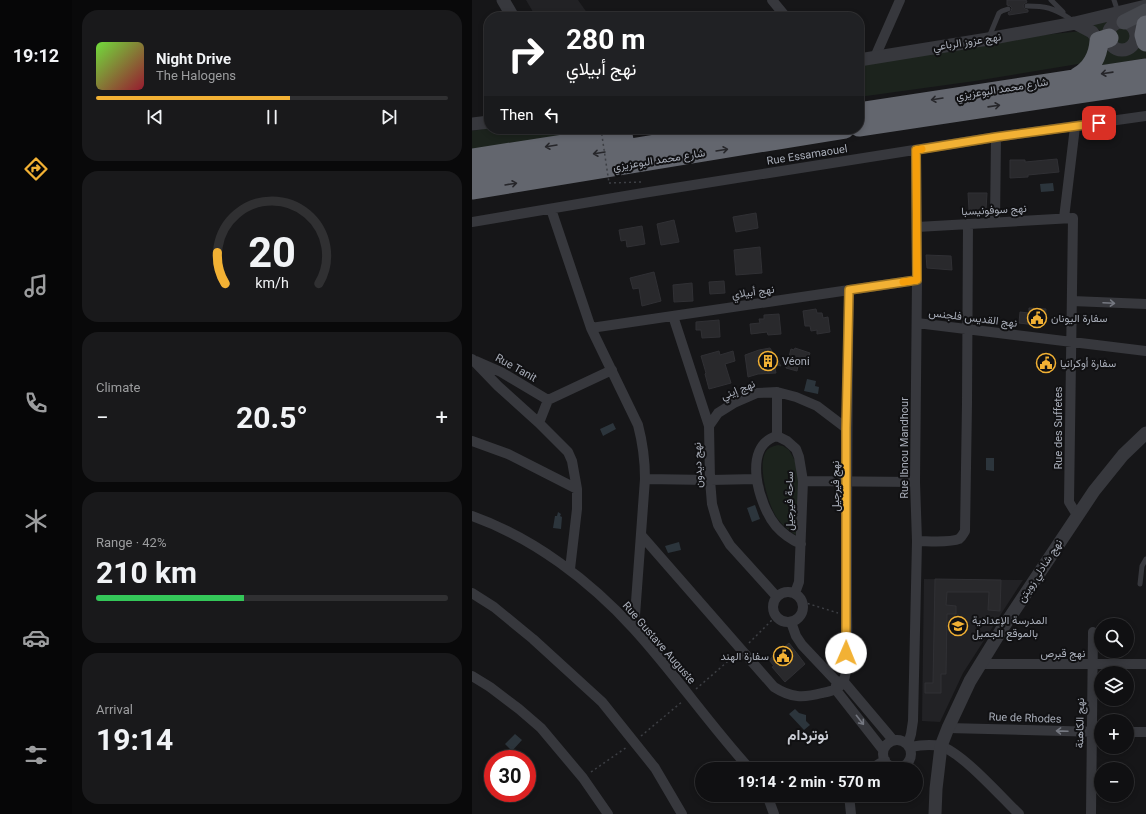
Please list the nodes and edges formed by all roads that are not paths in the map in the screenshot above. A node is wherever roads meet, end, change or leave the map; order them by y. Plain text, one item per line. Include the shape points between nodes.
1 (504, 0) edge
2 (772, 0) edge
3 (900, 0) edge
4 (1051, 0) edge
5 (1114, 0) edge
6 (1028, 6) dead end
7 (1146, 6) edge
8 (1008, 9) dead end
9 (1146, 11) edge
10 (510, 12) edge
11 (782, 12) edge
12 (1076, 21) junction
13 (1126, 31) edge
14 (988, 39) junction
15 (875, 57) junction
16 (864, 59) edge
17 (1146, 68) edge
18 (1077, 78) junction
19 (1146, 84) edge
20 (1124, 86) junction
21 (1146, 89) edge
22 (864, 111) edge
23 (1146, 116) edge
24 (484, 123) edge
25 (472, 124) edge
26 (864, 126) edge
27 (1075, 127) junction
28 (716, 134) edge
29 (815, 134) edge
30 (996, 137) junction
31 (659, 143) junction
32 (916, 150) junction
33 (472, 158) edge
34 (472, 174) edge
35 (481, 189) edge
36 (472, 196) edge
37 (551, 209) junction
38 (1069, 218) junction
39 (472, 222) edge
40 (995, 222) junction
41 (968, 224) junction
42 (917, 227) junction
43 (917, 280) junction
44 (849, 290) junction
45 (1072, 301) junction
46 (1146, 304) edge
47 (673, 316) junction
48 (917, 323) junction
49 (591, 328) junction
50 (967, 329) junction
51 (1071, 342) junction
52 (1146, 351) edge
53 (472, 359) edge
54 (612, 370) junction
55 (777, 392) junction
56 (548, 400) junction
57 (539, 423) junction
58 (710, 426) junction
59 (846, 428) junction
60 (1146, 433) edge
61 (777, 436) junction
62 (472, 441) edge
63 (645, 479) junction
64 (756, 479) junction
65 (710, 480) junction
66 (803, 481) junction
67 (847, 481) junction
68 (915, 482) junction
69 (577, 489) junction
70 (1077, 515) junction
71 (472, 516) edge
72 (642, 536) junction
73 (918, 541) junction
74 (802, 544) junction
75 (1146, 559) edge
76 (570, 570) junction
77 (1140, 584) dead end
78 (472, 593) edge
79 (795, 593) junction
80 (777, 597) junction
81 (791, 622) junction
82 (634, 629) junction
83 (1093, 632) dead end
84 (980, 664) junction
85 (1146, 664) edge
86 (1093, 665) junction
87 (472, 676) edge
88 (838, 684) junction
89 (1095, 714) edge
90 (948, 728) junction
91 (1094, 732) edge
92 (1134, 732) edge
93 (1146, 732) edge
94 (893, 740) junction
95 (909, 745) junction
96 (941, 746) junction
97 (1095, 754) edge
98 (884, 755) junction
99 (744, 762) edge
100 (878, 762) edge
101 (770, 802) edge
102 (850, 802) edge
103 (608, 814) edge
104 (682, 814) edge
105 (774, 814) edge
106 (851, 814) edge
107 (935, 814) edge
108 (1019, 814) edge
109 (1091, 814) edge

1 - 10 street
2 - 11 street
3 - 15 street
4 - 12 lane
5 - 13 lane
6 - 12 lane via 1054,9
7 - 13 street, نهج عزوز الرباعي
8 - 14 lane via 1000,13
9 - 13 main road
12 - 13 street, نهج عزوز الرباعي
12 - 13 street via 1092,32
12 - 14 street, نهج عزوز الرباعي
13 - 18 highway via 1097,53 1092,65
14 - 15 street, نهج عزوز الرباعي
15 - 16 street, نهج عزوز الرباعي
17 -> 18 highway, شارع محمد البوعزيزي
18 -> 22 highway, شارع محمد البوعزيزي
19 - 20 highway, شارع محمد البوعزيزي
20 - 21 highway
26 -> 20 highway, شارع محمد البوعزيزي
23 - 27 street, Rue Essamaouel
24 - 25 street
27 - 30 street, Rue Essamaouel
27 - 38 street, Rue des Suffetes
28 - 31 highway, شارع محمد البوعزيزي
35 -> 29 highway, شارع محمد البوعزيزي
30 - 32 street, Rue Essamaouel
30 - 40 street
31 -> 33 highway via 625,138 608,139
31 -> 34 highway, شارع محمد البوعزيزي
32 - 37 street, Rue Essamaouel
32 - 42 street, Rue Ibnou Mandhour
35 - 36 highway, شارع محمد البوعزيزي
37 - 39 street, Rue Essamaouel
37 - 49 street
38 - 40 street, نهج سوفونيسبا
38 - 45 street, Rue des Suffetes
40 - 41 street, نهج سوفونيسبا
41 - 42 street, نهج سوفونيسبا
41 - 50 street
42 - 43 street, Rue Ibnou Mandhour
43 - 44 street, نهج أبيلاي
43 - 48 street, Rue Ibnou Mandhour
44 - 47 street, نهج أبيلاي
44 - 59 street, نهج فيرجيل
45 -> 46 street
45 - 51 street, Rue des Suffetes
47 - 49 street, نهج أبيلاي
47 - 58 street, نهج ديدون
48 - 50 street, نهج القديس فلجنس
48 - 68 street, Rue Ibnou Mandhour
49 - 54 street
50 - 51 street, نهج القديس فلجنس
50 - 73 street via 965,531 959,539
51 - 52 street, نهج القديس فلجنس
51 - 70 street, Rue des Suffetes via 1069,502
53 - 56 street, Rue Tanit via 501,372
53 - 57 street
54 - 56 street
54 - 63 street via 638,425 644,452
55 - 58 street, نهج إيني via 757,393 734,403 718,413
55 - 59 street, نهج إيني via 818,406
55 - 61 street
56 - 57 street
57 - 69 street via 568,452
58 - 65 street, نهج ديدون
59 - 67 street, نهج فيرجيل
60 - 70 street, نهج شادلي زويتن via 1123,455
61 - 64 street, ساحة فيرجيل via 770,438 761,446 757,454
61 - 66 street, ساحة فيرجيل via 796,449 800,457
62 - 69 street via 508,454
63 - 65 street
63 - 72 street
64 - 65 street
64 - 74 street, ساحة فيرجيل via 768,513 776,526
65 - 80 street, نهج ديدون via 712,504 718,525 730,545
66 - 67 street
66 - 74 street, ساحة فيرجيل
67 - 68 street
67 - 88 street, نهج فيرجيل via 846,675
68 - 73 street, Rue Ibnou Mandhour
69 - 76 street
70 - 84 street, نهج شادلي زويتن
71 - 76 street, Rue Gustave Auguste via 514,534
72 - 82 street
72 - 88 street via 774,687 791,696 805,697
73 - 95 street, Rue Ibnou Mandhour via 913,721
74 - 79 street, ساحة فيرجيل via 799,582
75 - 77 lane via 1142,566
76 - 82 street, Rue Gustave Auguste
78 - 104 street via 511,621 602,702 655,768
79 - 80 street via 785,592
79 - 81 street via 803,602 803,613
80 - 81 street via 773,606 776,616 783,621
81 - 88 street via 802,645
82 - 99 street, Rue Gustave Auguste
83 - 86 street, نهج الكاهنة
84 - 86 street, نهج قبرص
84 - 90 street, نهج شادلي زويتن
85 - 86 street, نهج قبرص
86 - 89 street, نهج الكاهنة
87 - 103 street via 519,709 540,728 583,778
88 - 94 street
88 -> 98 street
91 -> 90 street, Rue de Rhodes
90 - 96 street, نهج شادلي زويتن
92 - 93 street
94 - 95 street
94 - 98 street via 889,742
95 - 96 street
95 - 98 street via 912,756 904,766 895,768 887,764
96 - 107 street, نهج شادلي زويتن
96 - 108 street via 964,760
97 - 109 street, نهج الكاهنة
98 - 100 street
101 - 105 street
102 - 106 street

